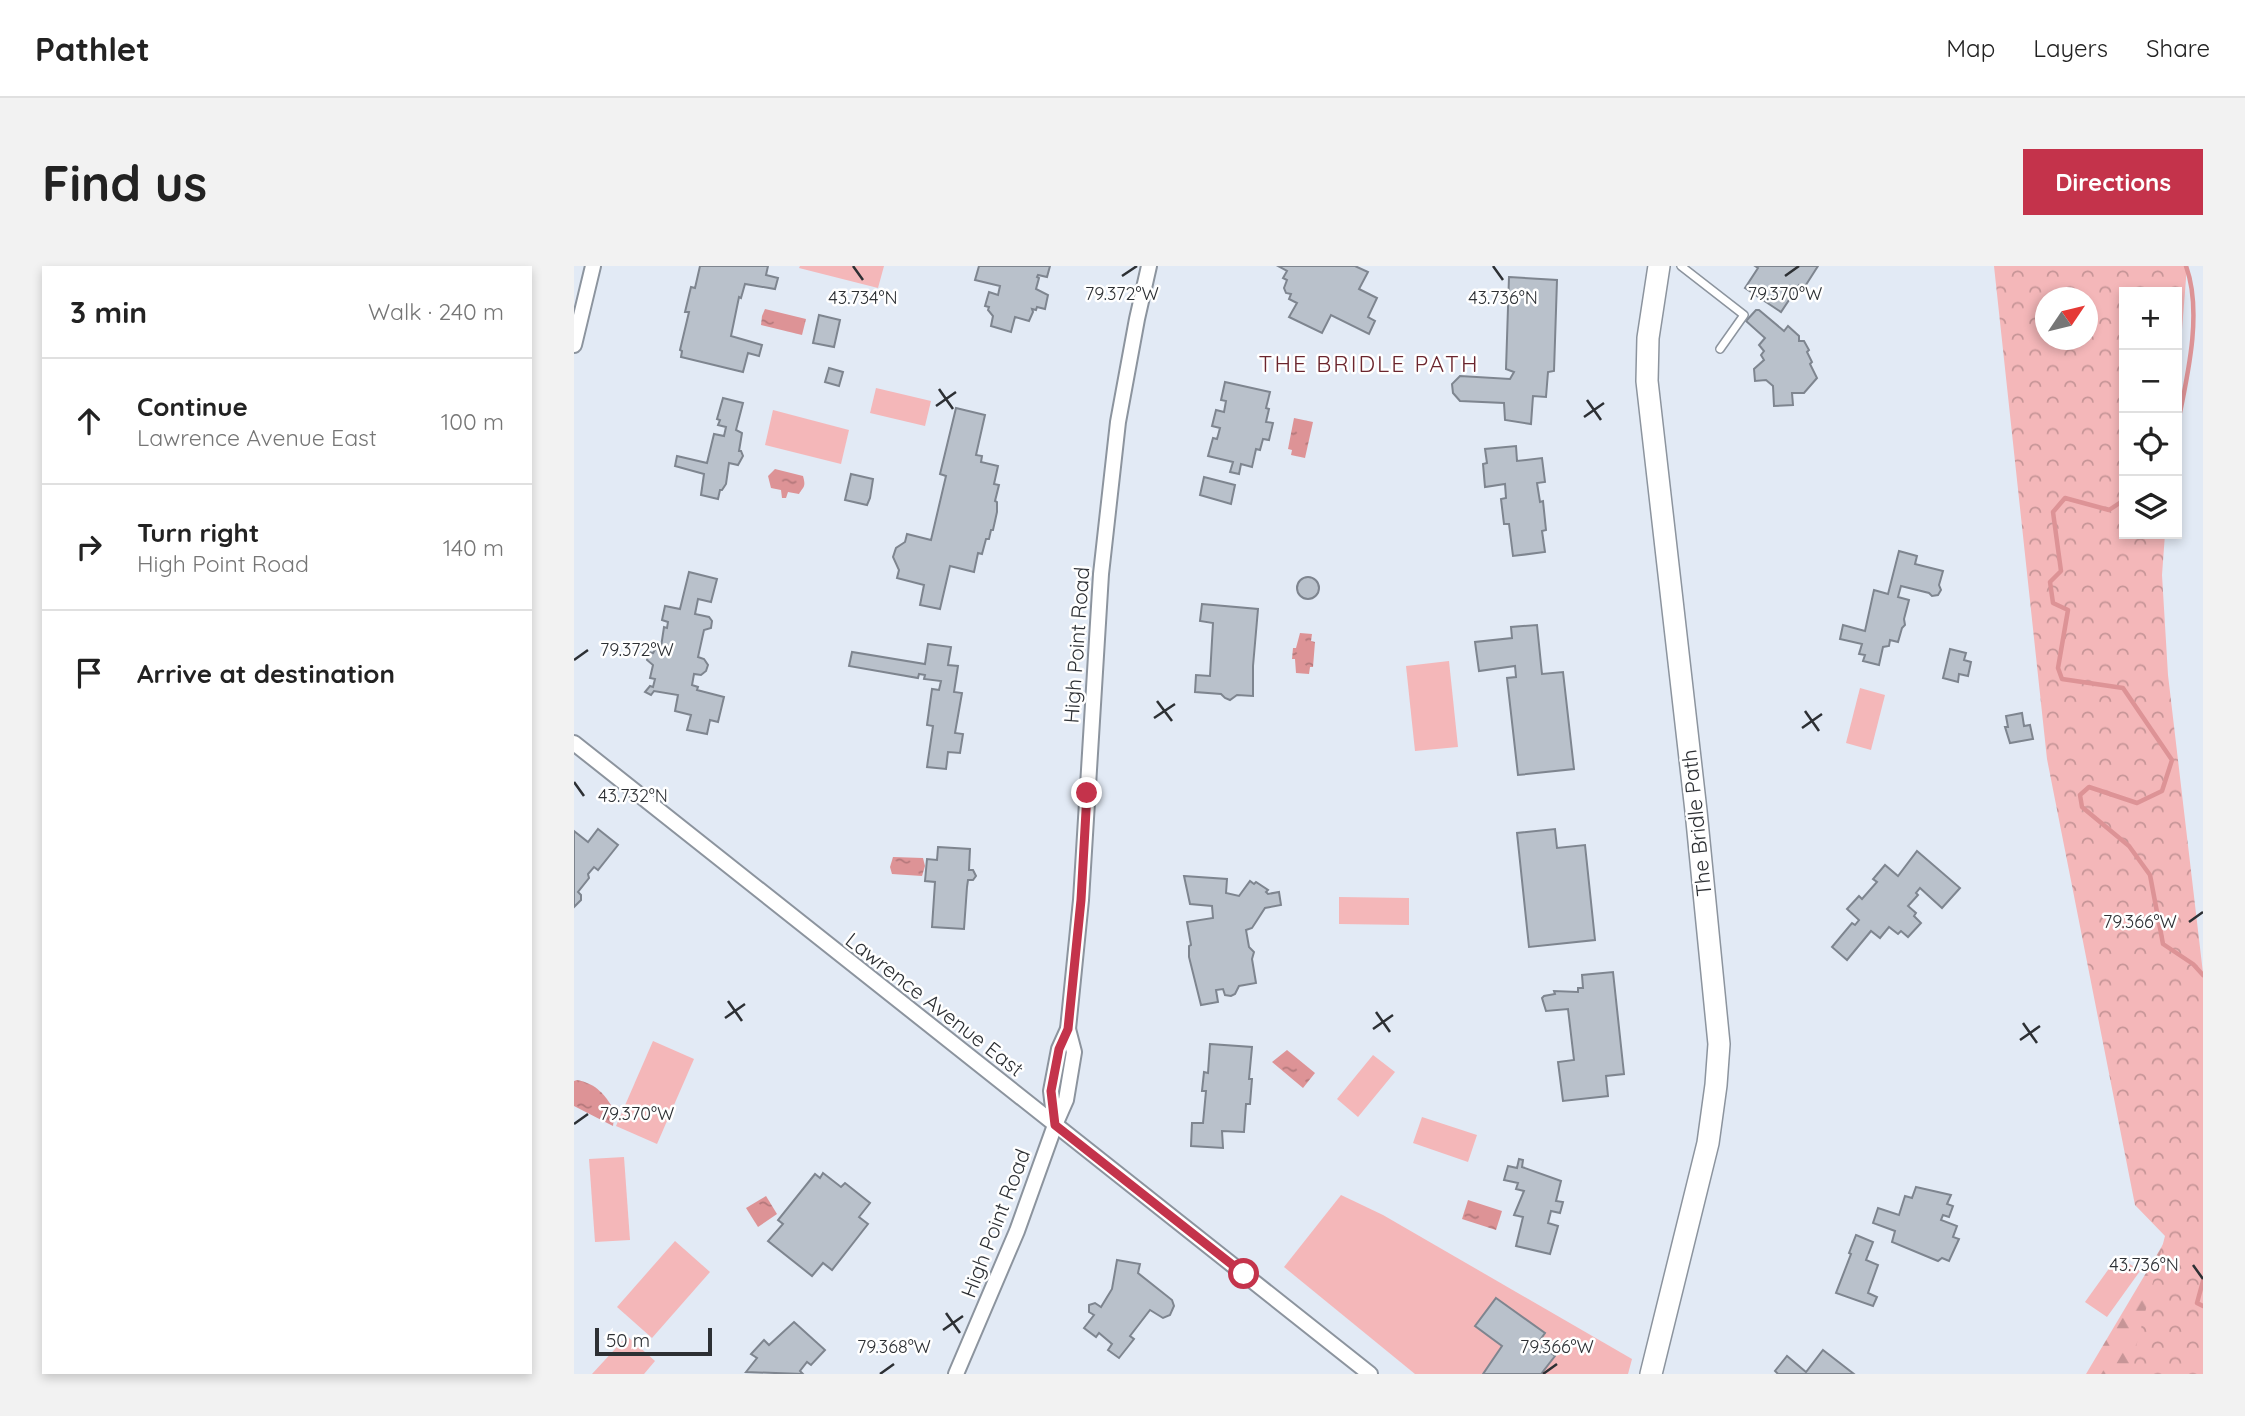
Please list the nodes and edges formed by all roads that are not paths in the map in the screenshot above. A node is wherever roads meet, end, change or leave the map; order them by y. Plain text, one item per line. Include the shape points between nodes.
1 (593, 266) edge
2 (1149, 266) edge
3 (1659, 266) edge
4 (1681, 266) edge
5 (574, 345) edge
6 (1720, 349) dead end
7 (574, 743) edge
8 (1055, 1125) junction
9 (956, 1374) edge
10 (1370, 1374) edge
11 (1651, 1374) edge

1 - 5 street
2 - 8 street, High Point Road via 1118,422 1102,560 1081,900 1068,1029 1051,1091
3 - 11 street, The Bridle Path via 1647,381 1719,1044 1708,1143
4 - 6 lane via 1744,315
7 - 8 street, Lawrence Avenue East
8 - 9 street, High Point Road via 1017,1231
8 - 10 street, Lawrence Avenue East

